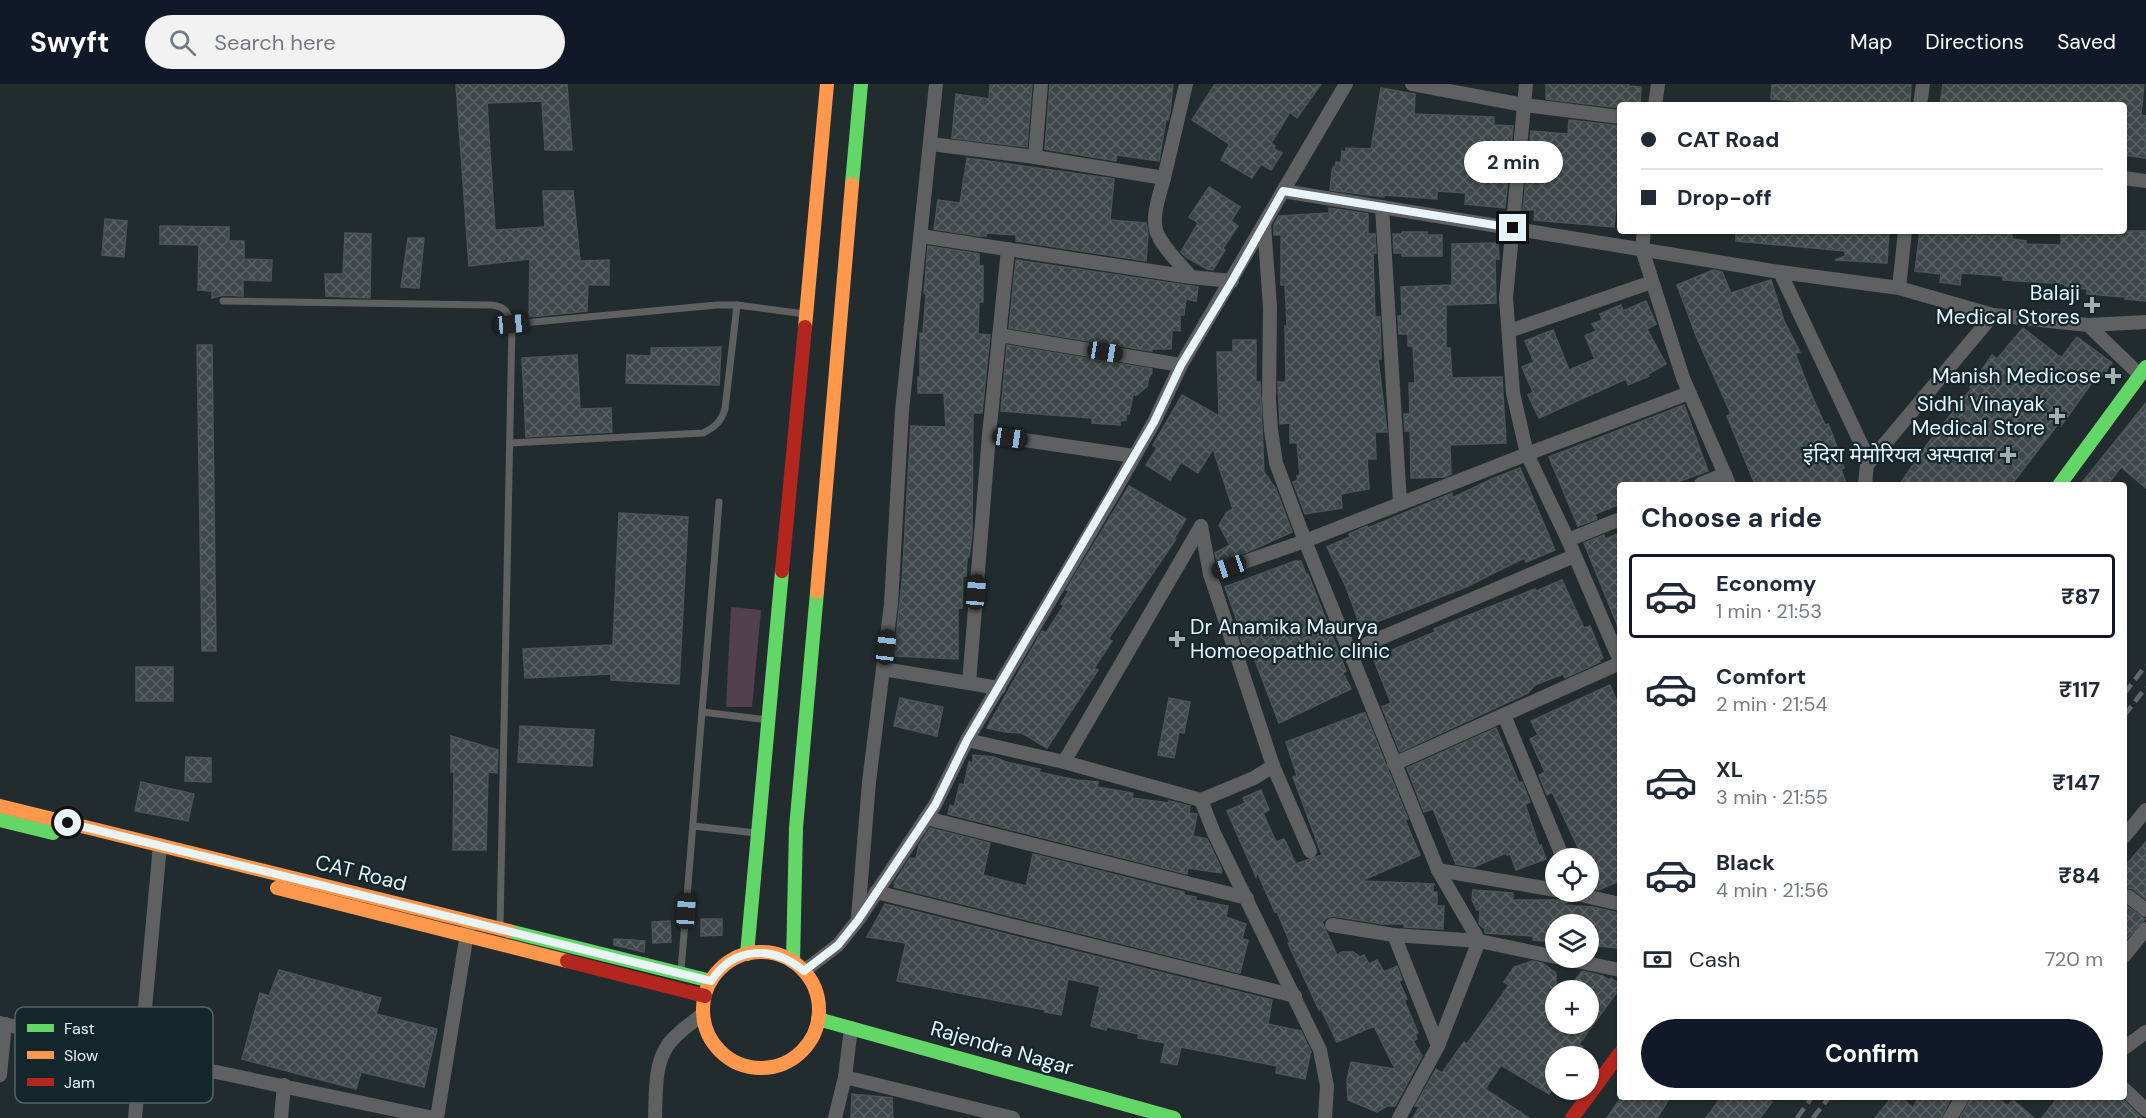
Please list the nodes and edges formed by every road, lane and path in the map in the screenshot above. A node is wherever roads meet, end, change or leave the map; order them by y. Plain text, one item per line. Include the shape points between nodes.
1 (827, 84) edge
2 (861, 84) edge
3 (936, 84) edge
4 (1041, 84) edge
5 (1186, 84) edge
6 (1346, 84) edge
7 (1412, 84) edge
8 (1526, 84) edge
9 (1658, 84) edge
10 (1923, 84) edge
11 (1655, 102) edge
12 (1920, 102) edge
13 (1524, 105) junction
14 (1617, 117) edge
15 (931, 144) junction
16 (1035, 157) junction
17 (1164, 178) junction
18 (2127, 178) edge
19 (2146, 181) edge
20 (1283, 191) junction
21 (1382, 207) junction
22 (1264, 224) junction
23 (1513, 228) junction
24 (1644, 234) edge
25 (1905, 234) edge
26 (921, 236) junction
27 (1008, 249) junction
28 (1642, 249) junction
29 (1780, 272) junction
30 (1191, 277) junction
31 (1232, 281) junction
32 (1653, 282) junction
33 (1899, 288) junction
34 (223, 301) dead end
35 (737, 305) junction
36 (806, 314) junction
37 (1993, 315) junction
38 (2146, 322) edge
39 (512, 324) junction
40 (2088, 325) junction
41 (1509, 331) junction
42 (999, 334) junction
43 (1181, 365) junction
44 (2143, 371) edge
45 (1689, 393) junction
46 (989, 435) junction
47 (510, 443) junction
48 (1527, 454) junction
49 (1134, 456) junction
50 (1867, 465) junction
51 (1727, 479) edge
52 (1711, 482) edge
53 (1865, 482) edge
54 (2061, 482) edge
55 (718, 502) dead end
56 (1400, 503) junction
57 (1617, 520) edge
58 (1568, 540) junction
59 (1305, 541) junction
60 (1574, 556) junction
61 (1210, 574) junction
62 (1617, 625) edge
63 (1606, 629) junction
64 (1350, 651) junction
65 (1617, 655) edge
66 (1617, 663) edge
67 (883, 669) junction
68 (969, 683) junction
69 (999, 688) junction
70 (702, 712) junction
71 (1504, 715) junction
72 (768, 720) junction
73 (967, 740) junction
74 (1064, 762) junction
75 (1394, 764) junction
76 (1273, 766) junction
77 (1201, 800) junction
78 (0, 806) edge
79 (2146, 810) edge
80 (926, 818) junction
81 (0, 820) edge
82 (693, 826) junction
83 (758, 833) junction
84 (2127, 833) edge
85 (1559, 848) edge
86 (1310, 851) dead end
87 (159, 852) junction
88 (1438, 870) junction
89 (1545, 889) edge
90 (876, 892) junction
91 (2129, 897) dead end
92 (1246, 898) junction
93 (1599, 898) edge
94 (1617, 903) edge
95 (2146, 910) edge
96 (858, 920) junction
97 (469, 922) junction
98 (1332, 925) dead end
99 (2146, 929) edge
100 (1394, 935) junction
101 (466, 936) junction
102 (499, 936) junction
103 (1479, 941) junction
104 (2127, 952) edge
105 (747, 954) junction
106 (1545, 955) edge
107 (798, 966) junction
108 (1599, 966) edge
109 (1617, 969) edge
110 (681, 974) junction
111 (711, 981) junction
112 (680, 989) junction
113 (705, 996) junction
114 (1295, 996) junction
115 (145, 1007) edge
116 (703, 1014) junction
117 (819, 1019) junction
118 (3, 1024) edge
119 (851, 1028) junction
120 (2146, 1032) edge
121 (1438, 1046) junction
122 (2127, 1046) edge
123 (1617, 1057) edge
124 (213, 1071) edge
125 (0, 1075) edge
126 (845, 1077) junction
127 (284, 1085) junction
128 (2127, 1092) edge
129 (1961, 1100) edge
130 (136, 1103) edge
131 (947, 1104) junction
132 (2146, 1110) edge
133 (135, 1118) edge
134 (281, 1118) edge
135 (435, 1118) edge
136 (655, 1118) edge
137 (835, 1118) edge
138 (946, 1118) edge
139 (1012, 1118) edge
140 (1174, 1118) edge
141 (1325, 1118) edge
142 (1399, 1118) edge
143 (1572, 1118) edge
144 (1950, 1118) edge

1 - 36 main road
2 - 107 main road via 797,816
3 - 15 street
4 - 16 street
5 - 17 street
6 - 20 street
7 - 13 street
8 - 13 street
9 - 11 street
10 - 12 street
13 - 14 street
13 - 23 street
15 - 16 street
15 - 26 street
16 - 17 street
17 - 30 street via 1156,232
18 - 19 street
20 - 21 street
20 - 22 street
21 - 23 street
21 - 56 street
22 - 31 street
22 - 59 street via 1270,307 1271,430 1276,463
23 - 28 street
23 - 41 street via 1506,298
24 - 28 street
25 - 33 street
26 - 27 street
26 - 67 street via 902,411 891,604
27 - 30 street
27 - 42 street
28 - 29 street
28 - 32 street
29 - 33 street
29 - 50 street via 1865,452
30 - 31 street
31 - 43 street
32 - 41 street
32 - 45 street
33 - 37 street
34 - 39 lane via 498,305 505,309
35 - 36 lane
35 - 39 lane
35 - 47 lane via 725,409 722,420 714,427 703,433
36 - 72 main road
37 - 40 street
37 - 50 street
38 - 40 street
39 - 47 lane
40 - 44 street
41 - 48 street via 1513,393
42 - 43 street
42 - 46 street
43 - 49 street
44 - 54 main road
45 - 48 street
45 - 51 street
46 - 49 street
46 - 68 street
47 - 102 lane
48 - 56 street
48 - 58 street
49 - 69 street
50 - 53 street
51 - 52 street
55 - 70 lane
56 - 59 street
57 - 58 street
58 - 60 street
59 - 61 street
59 - 64 street
60 - 63 street
60 - 64 street
61 - 74 street via 1201,526
61 - 76 street
62 - 63 street
63 - 65 street
64 - 75 street
66 - 71 street
67 - 68 street
67 - 96 street
68 - 69 street
69 - 73 street
70 - 72 lane
70 - 82 lane
71 - 75 street
71 - 85 street
72 - 83 main road
73 - 74 street
73 - 80 street
74 - 77 street
75 - 88 street
76 - 77 street
76 - 86 street
77 - 92 street
78 - 87 main road, CAT Road
79 - 84 street
80 - 90 street
80 - 92 street
81 - 87 main road, CAT Road
82 - 83 lane
82 - 110 lane
83 - 105 main road
87 - 97 main road, CAT Road
87 - 101 main road, CAT Road
87 - 115 street
88 - 89 street
88 - 103 street
90 - 96 street
90 - 114 street
91 - 95 street
92 - 114 street
93 - 94 street
96 - 107 street via 838,945
97 - 101 street
97 - 102 main road, CAT Road
98 - 100 street
99 - 104 street
100 - 103 street
100 - 121 street
101 - 102 main road, CAT Road
101 - 135 street
102 - 110 main road, CAT Road
102 - 112 main road, CAT Road
103 - 106 street
103 - 121 street
105 - 107 main road via 770,953
105 - 111 main road via 728,963
107 - 117 main road via 814,985
108 - 109 street
110 - 111 main road, CAT Road
110 - 112 lane
111 - 113 main road
112 - 113 main road, CAT Road
113 - 116 main road
114 - 141 street via 1320,1050 1327,1086
116 - 117 main road via 716,1047 730,1059 763,1068 793,1059 810,1041
116 - 136 street via 668,1044 662,1055
117 - 119 main road, Rajendra Nagar
118 - 125 street
119 - 126 street
119 - 140 main road, Rajendra Nagar
120 - 122 street
121 - 142 street
123 - 143 main road
124 - 127 street
126 - 131 street
126 - 137 street
127 - 134 street
127 - 135 street
128 - 132 street
129 - 144 street
130 - 133 street
131 - 138 street
131 - 139 street

